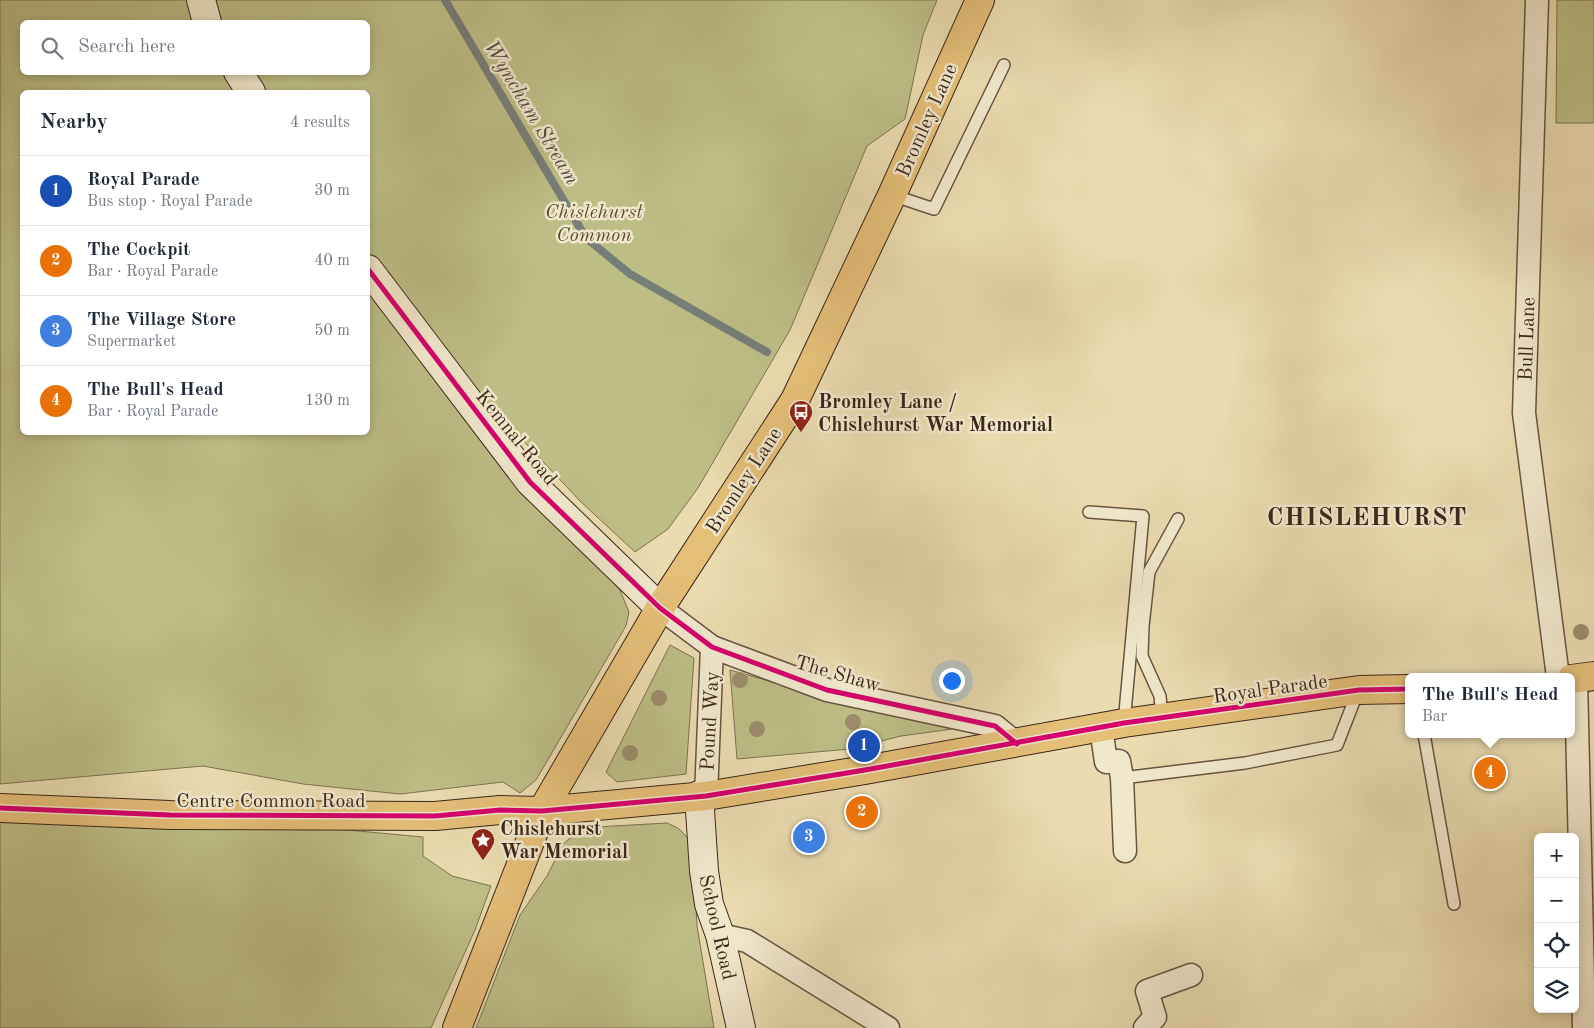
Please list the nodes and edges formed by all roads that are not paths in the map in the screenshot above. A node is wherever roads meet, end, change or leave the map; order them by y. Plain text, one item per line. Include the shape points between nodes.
1 (201, 0) edge
2 (980, 0) edge
3 (1537, 0) edge
4 (206, 20) edge
5 (1004, 65) dead end
6 (240, 75) edge
7 (250, 90) edge
8 (892, 195) junction
9 (370, 272) edge
10 (1089, 512) dead end
11 (1178, 519) dead end
12 (660, 608) junction
13 (712, 647) junction
14 (1574, 673) edge
15 (1575, 677) edge
16 (1405, 688) edge
17 (1359, 690) junction
18 (1162, 718) junction
19 (1112, 726) junction
20 (1425, 738) edge
21 (1017, 744) junction
22 (1122, 778) junction
23 (703, 795) junction
24 (0, 808) edge
25 (542, 811) junction
26 (1125, 851) dead end
27 (1454, 904) dead end
28 (720, 935) junction
29 (1191, 974) dead end
30 (457, 1028) edge
31 (741, 1028) edge
32 (888, 1028) edge
33 (1145, 1028) edge
34 (1584, 1028) edge

1 - 4 street
2 - 8 main road, Bromley Lane
3 - 14 street, Bull Lane via 1524,413
5 - 8 lane via 934,208
6 - 7 street
8 - 12 main road, Bromley Lane via 795,400
9 - 12 street, Kemnal Road via 530,482
10 - 19 lane via 1142,516
11 - 18 lane via 1150,572 1143,626 1142,656 1160,696
12 - 13 street, The Shaw
12 - 25 main road, Bromley Lane
13 - 21 street, The Shaw via 827,690 995,726
13 - 23 street, Pound Way
15 - 34 street, Bull Lane
16 - 17 main road, Royal Parade
17 - 18 main road, Royal Parade
17 - 22 lane via 1337,745 1245,763
18 - 19 main road, Royal Parade
19 - 21 main road, Royal Parade
19 - 22 street via 1106,762 1119,760
20 - 27 lane
21 - 23 main road, Royal Parade
22 - 26 street
23 - 25 main road, Royal Parade
23 - 28 street, School Road via 704,871 709,904
24 - 25 main road, Centre Common Road via 170,815 435,816 500,810
25 - 30 main road, Bromley Lane
28 - 31 street, School Road
28 - 32 street via 747,941
29 - 33 street via 1147,991 1155,1017

